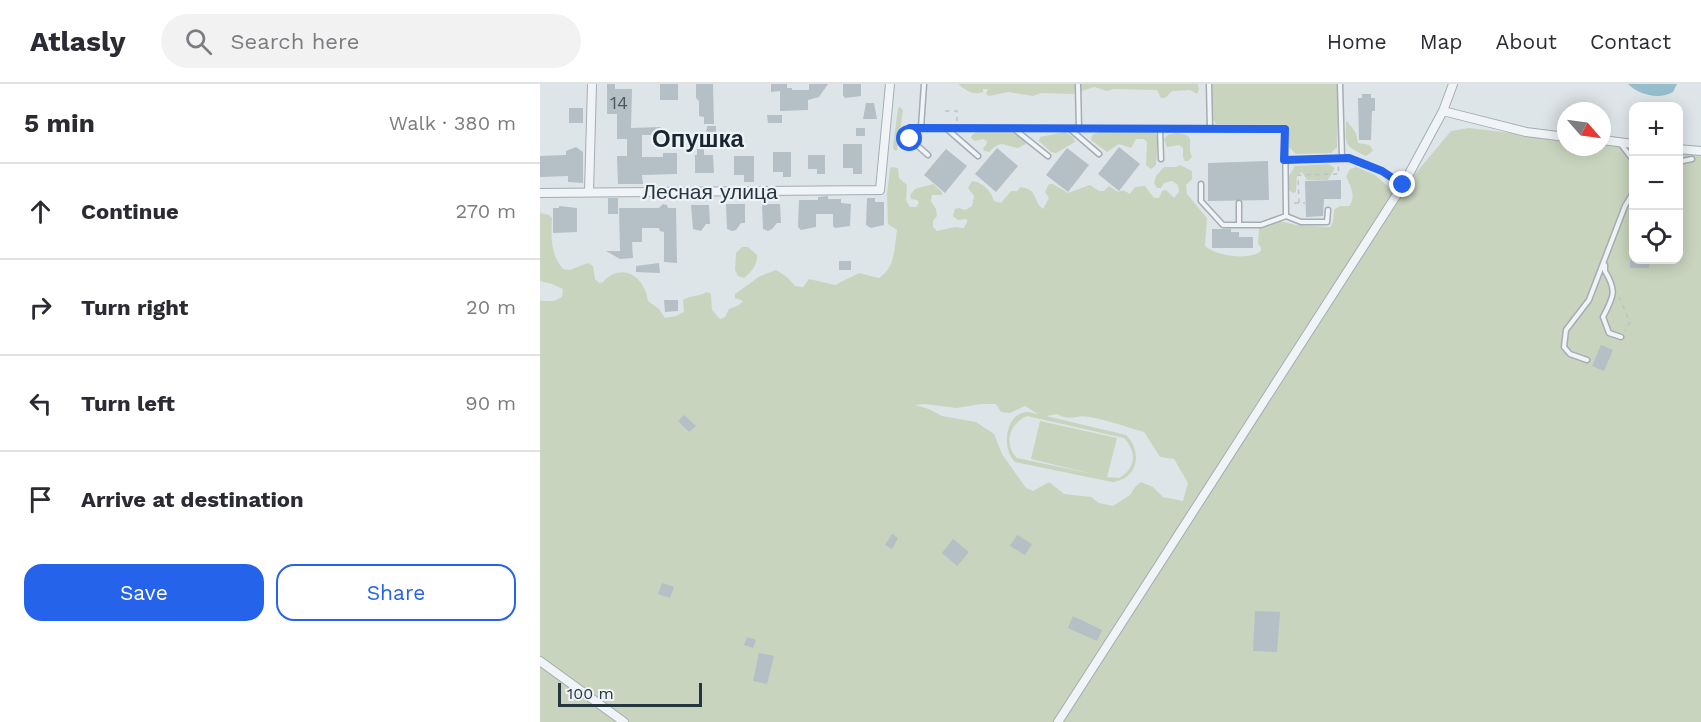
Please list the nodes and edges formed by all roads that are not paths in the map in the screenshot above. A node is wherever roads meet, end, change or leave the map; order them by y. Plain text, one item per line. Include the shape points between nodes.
1 (592, 84) edge
2 (890, 84) edge
3 (924, 84) edge
4 (1209, 84) edge
5 (1340, 84) edge
6 (1453, 84) edge
7 (1078, 85) edge
8 (1443, 111) junction
9 (921, 128) junction
10 (946, 128) junction
11 (1013, 128) junction
12 (1069, 128) junction
13 (1079, 129) junction
14 (1160, 129) junction
15 (1210, 129) junction
16 (1557, 135) edge
17 (1611, 141) edge
18 (1620, 142) junction
19 (1629, 143) edge
20 (1683, 149) edge
21 (1701, 151) edge
22 (928, 154) dead end
23 (1100, 154) dead end
24 (978, 156) dead end
25 (1048, 156) dead end
26 (1630, 156) edge
27 (1340, 158) junction
28 (1161, 159) dead end
29 (1692, 159) dead end
30 (1284, 160) junction
31 (1683, 161) edge
32 (1201, 183) dead end
33 (1403, 185) junction
34 (589, 192) junction
35 (540, 194) edge
36 (1629, 199) edge
37 (1239, 203) dead end
38 (1328, 210) dead end
39 (1286, 216) junction
40 (1239, 225) junction
41 (1607, 255) junction
42 (1621, 337) road end
43 (1587, 360) dead end
44 (540, 661) edge
45 (624, 722) edge
46 (1058, 722) edge

1 - 34 street
2 - 34 street, Лесная улица via 880,190
3 - 9 lane
4 - 15 lane
5 - 27 lane
6 - 8 street
7 - 13 lane
8 - 16 street via 1526,132
8 - 33 street
9 - 10 lane
9 - 22 lane via 910,128 910,139
10 - 11 lane
10 - 24 lane
11 - 12 lane
11 - 25 lane
12 - 13 lane
12 - 23 lane
13 - 14 lane
14 - 15 lane
14 - 28 lane
15 - 30 lane via 1285,129
17 - 18 street
18 - 19 street
18 - 26 lane
20 - 21 street
27 - 30 lane
27 - 33 lane via 1382,171
29 - 31 lane
30 - 39 lane
32 - 40 lane via 1201,201 1223,225
33 - 46 street
34 - 35 street, Лесная улица
36 - 41 lane
37 - 40 lane
38 - 39 lane via 1327,222 1301,222
39 - 40 lane via 1261,225
41 - 42 lane via 1605,271 1613,284 1612,299 1603,317 1610,333
41 - 43 lane via 1589,300 1566,330 1564,347 1570,354
44 - 45 street

